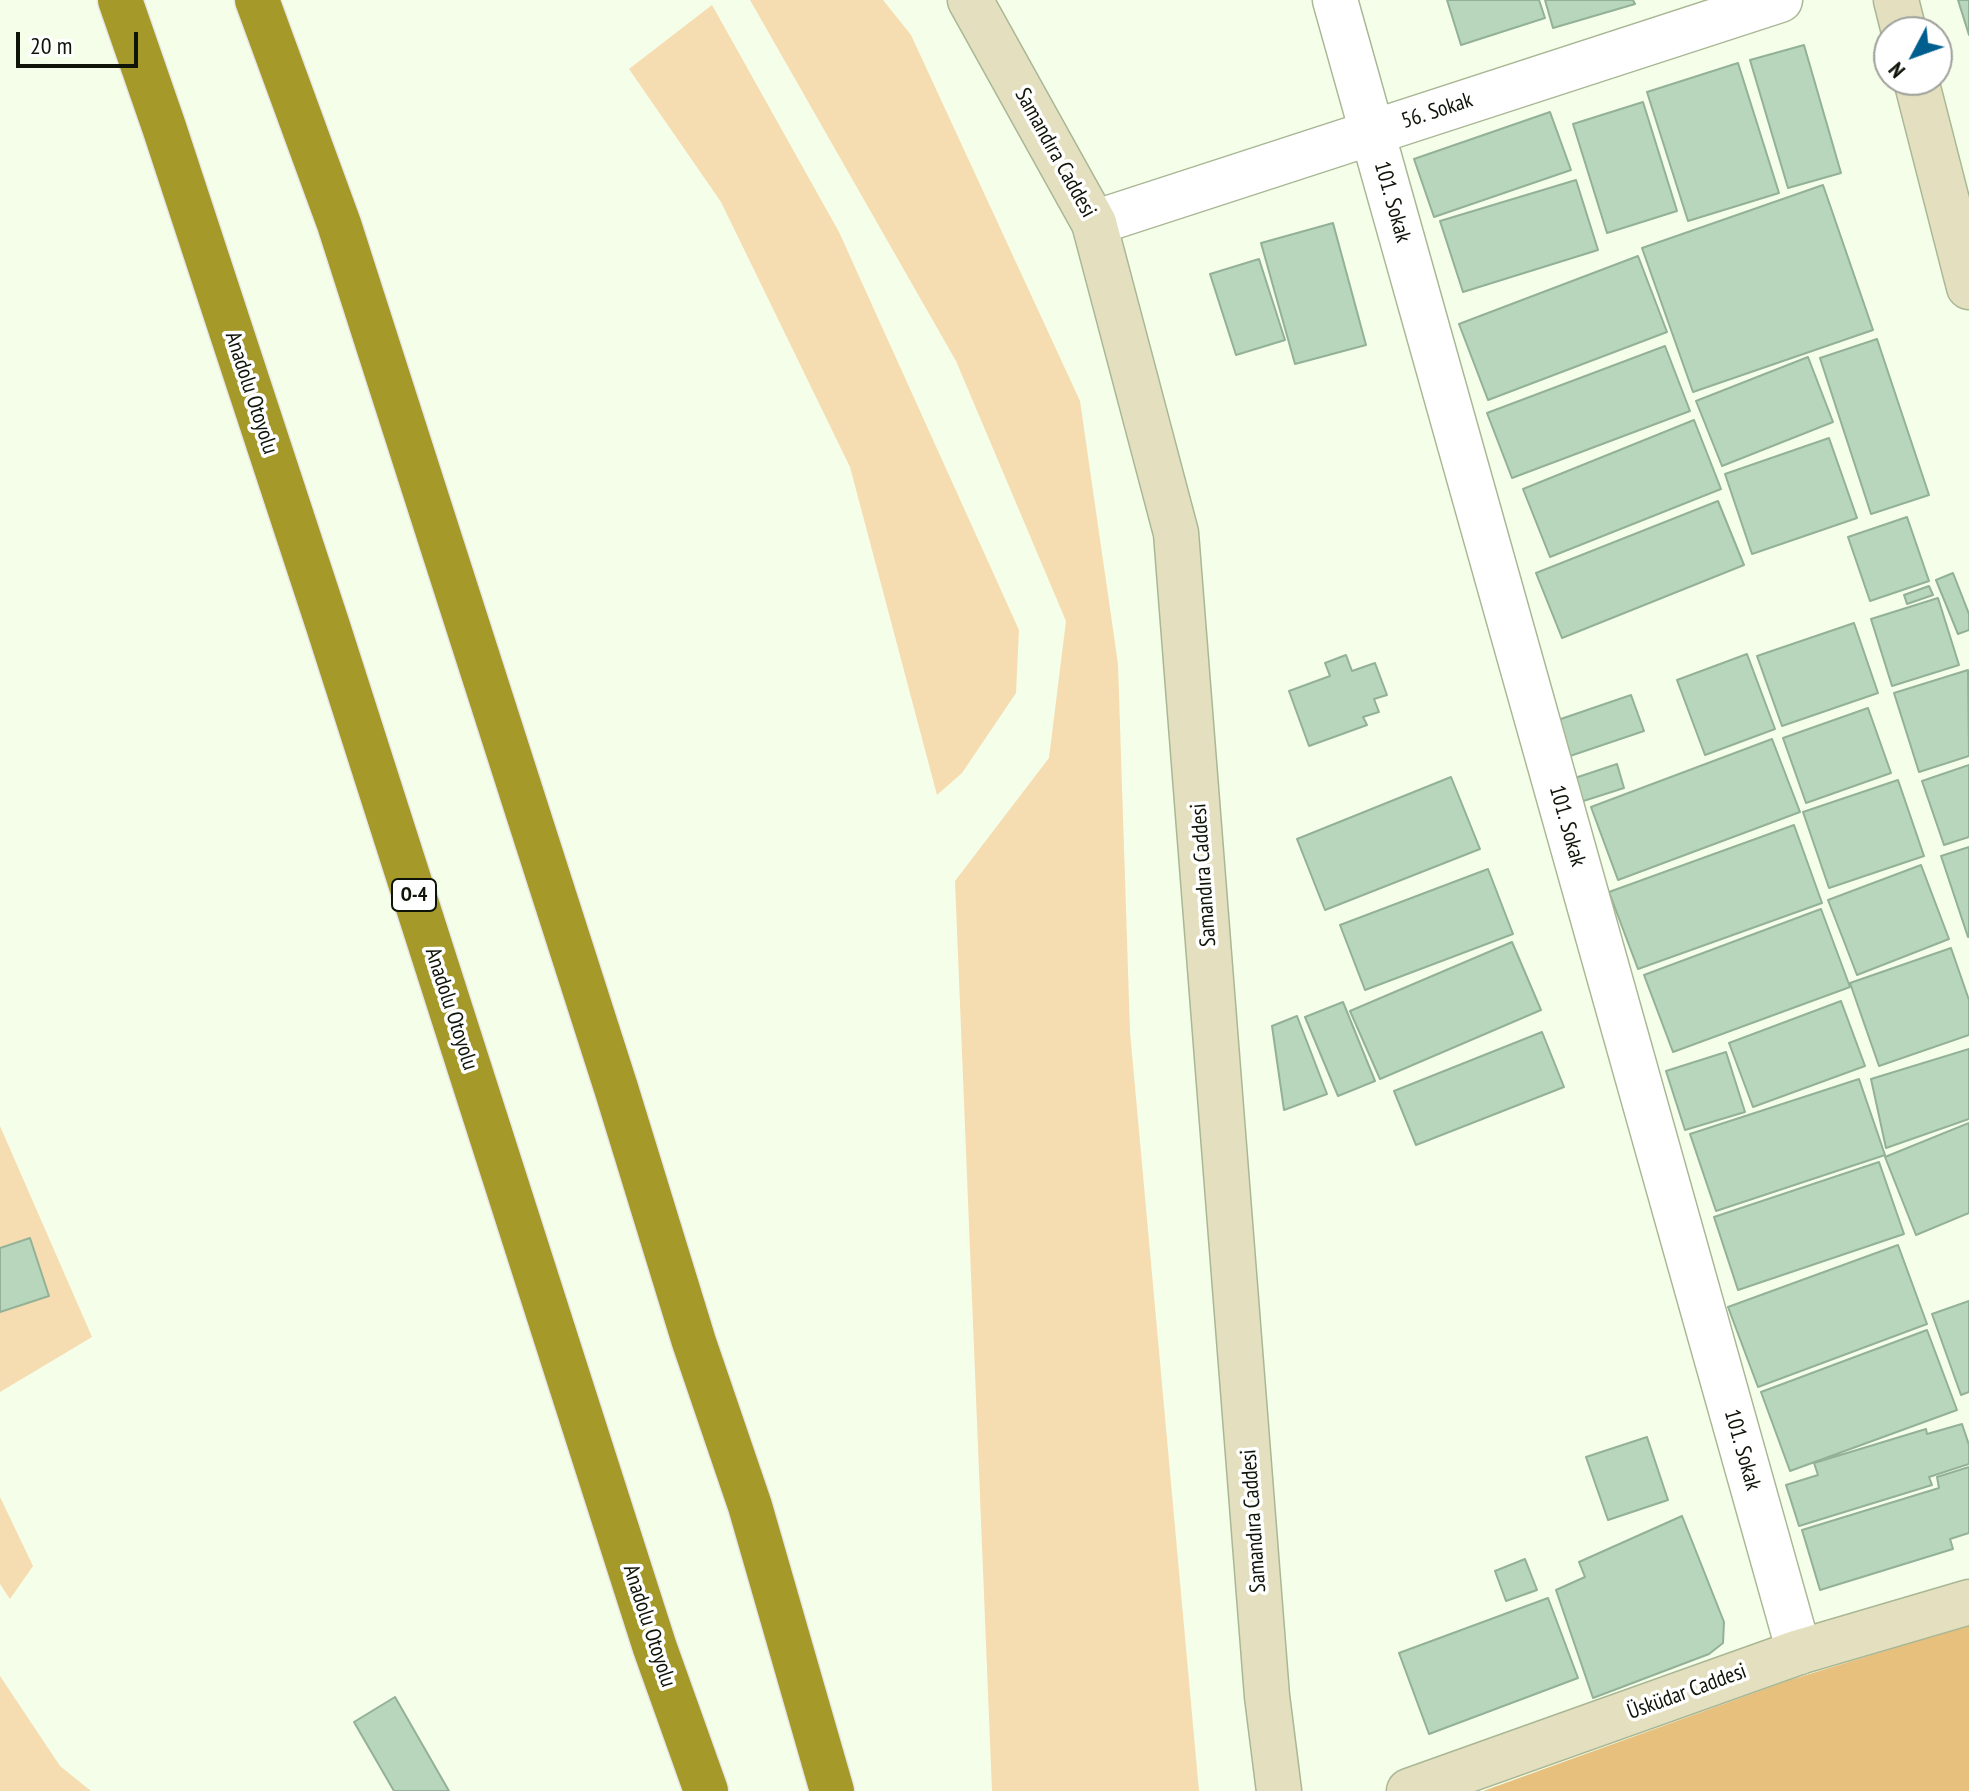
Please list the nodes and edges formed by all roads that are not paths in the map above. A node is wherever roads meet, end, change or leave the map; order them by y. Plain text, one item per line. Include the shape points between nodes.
1 (120, 0) edge
2 (257, 0) edge
3 (970, 0) edge
4 (1335, 0) edge
5 (1780, 0) edge
6 (1920, 96) edge
7 (1372, 132) junction
8 (1094, 223) junction
9 (1969, 287) edge
10 (1969, 1602) edge
11 (1799, 1652) junction
12 (706, 1791) edge
13 (832, 1791) edge
14 (1279, 1791) edge
15 (1409, 1791) edge

1 - 12 highway, Anadolu Otoyolu / O-4 via 328,626 650,1633
2 - 13 highway via 339,224 750,1506
3 - 8 main road, Samandıra Caddesi
4 - 7 street, 101. Sokak
5 - 7 street, 56. Sokak
6 - 9 main road
7 - 8 street, 56. Sokak
7 - 11 street, 101. Sokak
8 - 14 main road, Samandıra Caddesi via 1176,533 1267,1696
10 - 11 main road, Üsküdar Caddesi
11 - 15 main road, Üsküdar Caddesi

